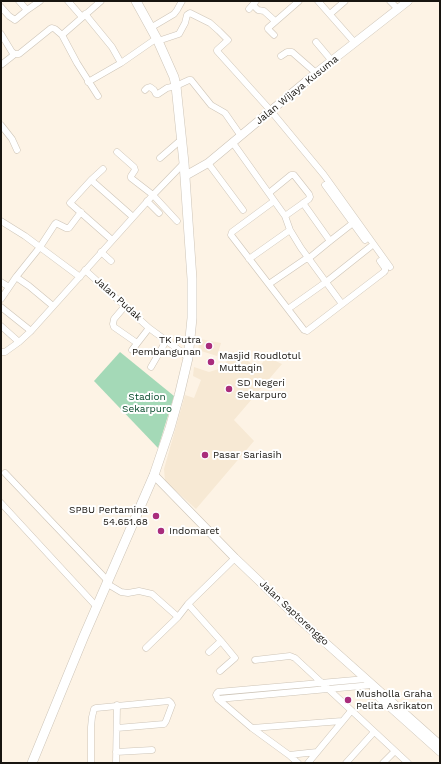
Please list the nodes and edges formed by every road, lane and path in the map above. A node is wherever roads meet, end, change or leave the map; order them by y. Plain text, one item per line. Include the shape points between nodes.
1 (19, 1) edge
2 (40, 1) edge
3 (68, 1) edge
4 (101, 1) edge
5 (136, 1) edge
6 (182, 1) edge
7 (299, 1) edge
8 (318, 1) edge
9 (345, 1) edge
10 (390, 1) edge
11 (408, 1) edge
12 (253, 5) edge
13 (1, 7) edge
14 (398, 9) junction
15 (27, 10) junction
16 (330, 14) junction
17 (84, 15) junction
18 (275, 21) junction
19 (152, 27) junction
20 (1, 34) edge
21 (62, 35) junction
22 (274, 36) dead end
23 (158, 39) junction
24 (316, 42) dead end
25 (3, 43) edge
26 (355, 43) junction
27 (15, 54) junction
28 (281, 56) dead end
29 (332, 61) junction
30 (121, 63) junction
31 (1, 64) edge
32 (316, 74) junction
33 (88, 82) junction
34 (176, 86) junction
35 (145, 90) dead end
36 (98, 96) dead end
37 (271, 111) junction
38 (1, 125) edge
39 (241, 136) junction
40 (182, 140) junction
41 (233, 143) junction
42 (17, 150) dead end
43 (117, 152) dead end
44 (160, 158) dead end
45 (208, 163) junction
46 (184, 164) junction
47 (103, 169) dead end
48 (185, 176) junction
49 (91, 180) junction
50 (325, 185) dead end
51 (269, 192) junction
52 (153, 195) junction
53 (147, 201) junction
54 (274, 201) junction
55 (303, 203) junction
56 (243, 210) dead end
57 (81, 212) junction
58 (159, 213) dead end
59 (285, 216) junction
60 (133, 217) junction
61 (1, 221) edge
62 (177, 221) dead end
63 (353, 223) junction
64 (290, 230) junction
65 (112, 240) junction
66 (330, 241) junction
67 (40, 247) junction
68 (370, 247) junction
69 (101, 252) junction
70 (308, 258) junction
71 (249, 259) junction
72 (111, 261) dead end
73 (390, 268) dead end
74 (85, 270) junction
75 (16, 277) junction
76 (80, 277) junction
77 (1, 282) edge
78 (326, 282) junction
79 (269, 284) junction
80 (9, 287) junction
81 (1, 299) edge
82 (342, 304) junction
83 (1, 306) edge
84 (53, 306) junction
85 (125, 306) junction
86 (288, 308) junction
87 (1, 326) edge
88 (149, 328) junction
89 (31, 331) junction
90 (166, 341) junction
91 (19, 342) junction
92 (136, 343) junction
93 (132, 350) dead end
94 (1, 352) edge
95 (188, 358) junction
96 (151, 367) dead end
97 (4, 473) dead end
98 (154, 475) junction
99 (1, 503) edge
100 (235, 558) junction
101 (107, 582) junction
102 (188, 604) junction
103 (96, 606) junction
104 (178, 617) junction
105 (221, 641) junction
106 (146, 648) dead end
107 (209, 652) dead end
108 (254, 660) dead end
109 (220, 671) dead end
110 (321, 683) junction
111 (371, 684) junction
112 (327, 689) junction
113 (272, 691) junction
114 (118, 705) junction
115 (351, 711) junction
116 (342, 721) junction
117 (117, 728) junction
118 (252, 728) junction
119 (374, 732) junction
120 (435, 743) edge
121 (152, 750) dead end
122 (394, 751) junction
123 (116, 752) junction
124 (317, 752) junction
125 (440, 754) edge
126 (289, 755) junction
127 (32, 763) edge
128 (91, 763) edge
129 (116, 763) edge
130 (298, 763) edge
131 (308, 763) edge
132 (346, 763) edge
133 (383, 763) edge
134 (408, 763) edge

1 - 15 street
2 - 15 street
3 - 17 street
4 - 17 street
5 - 19 main road
6 - 19 street via 174,14
7 - 18 street
8 - 16 street
9 - 16 street
10 - 14 street
11 - 14 street, Jalan Wijaya Kusuma
12 - 18 street
13 - 15 street via 14,20
14 - 26 street, Jalan Wijaya Kusuma
16 - 26 street
17 - 21 street
17 - 30 street via 112,47
18 - 22 street via 267,29
19 - 23 main road
20 - 25 street
21 - 27 street via 52,28 19,54
21 - 33 street
23 - 30 street
23 - 34 main road
23 - 37 street via 179,34 190,13 210,23 228,40 217,51
24 - 29 street
25 - 27 street
26 - 29 street, Jalan Wijaya Kusuma
27 - 31 street
28 - 32 street via 292,52
29 - 32 street, Jalan Wijaya Kusuma
30 - 33 street
32 - 37 street, Jalan Wijaya Kusuma
33 - 36 street
34 - 35 street via 166,88 158,94 150,87
34 - 39 street via 191,80 211,104 225,113
34 - 40 main road
37 - 39 street, Jalan Wijaya Kusuma
37 - 73 street via 324,176
38 - 42 street
39 - 41 street, Jalan Wijaya Kusuma
40 - 44 street
40 - 46 main road
41 - 45 street, Jalan Wijaya Kusuma
41 - 51 street
43 - 52 street via 134,167 131,178
45 - 48 street, Jalan Wijaya Kusuma
45 - 56 street
46 - 48 main road
46 - 52 street
47 - 49 street
48 - 95 main road via 193,299
49 - 57 street via 70,203
49 - 60 street
50 - 63 street
51 - 54 street
51 - 55 street via 294,175 310,196
52 - 53 street
52 - 62 street
53 - 58 street
53 - 60 street
54 - 59 street
54 - 71 street via 232,232 231,235
55 - 59 street
55 - 66 street
57 - 65 street
57 - 67 street via 69,228 56,223
59 - 64 street
60 - 65 street
61 - 67 street
63 - 66 street
63 - 68 street
64 - 70 street
64 - 71 street
65 - 69 street
66 - 70 street
67 - 75 street
67 - 76 street
68 - 78 street
68 - 82 street via 385,271
69 - 72 street
69 - 74 street
70 - 78 street
70 - 79 street
71 - 79 street
74 - 76 street
74 - 85 street, Jalan Pudak
75 - 80 street
75 - 84 street
76 - 84 street
77 - 80 street
78 - 82 street
78 - 86 street
79 - 86 street
80 - 81 street
82 - 86 street via 307,331 301,328
83 - 89 street
84 - 89 street
85 - 88 street, Jalan Pudak
85 - 92 street via 113,324
87 - 91 street
88 - 90 street, Jalan Pudak
88 - 92 street
89 - 91 street
90 - 95 street, Jalan Pudak
90 - 96 street
91 - 94 street
92 - 93 street
95 - 98 main road via 170,428
97 - 101 street
98 - 100 street, Jalan Saptorenggo
98 - 101 main road
99 - 103 street
100 - 102 street
100 - 111 street, Jalan Saptorenggo
101 - 103 main road
101 - 104 street via 121,592 139,590 152,594
102 - 104 street
102 - 105 street
103 - 127 main road
104 - 106 street
105 - 107 street
105 - 109 street via 235,658
108 - 110 street via 290,656
110 - 111 street
110 - 112 street
110 - 113 street
111 - 112 street
111 - 120 street, Jalan Saptorenggo
112 - 113 street
112 - 115 street
113 - 118 street via 218,692 216,695
114 - 117 street
114 - 117 street via 169,701 172,705 166,721 162,724
114 - 128 street via 94,709
115 - 116 street
115 - 119 street
116 - 118 street
116 - 124 street
117 - 123 street
118 - 126 street
119 - 122 street
119 - 132 street
120 - 125 street
121 - 123 street
122 - 133 street
122 - 134 street
123 - 129 street
124 - 126 street
124 - 131 street
126 - 130 street

